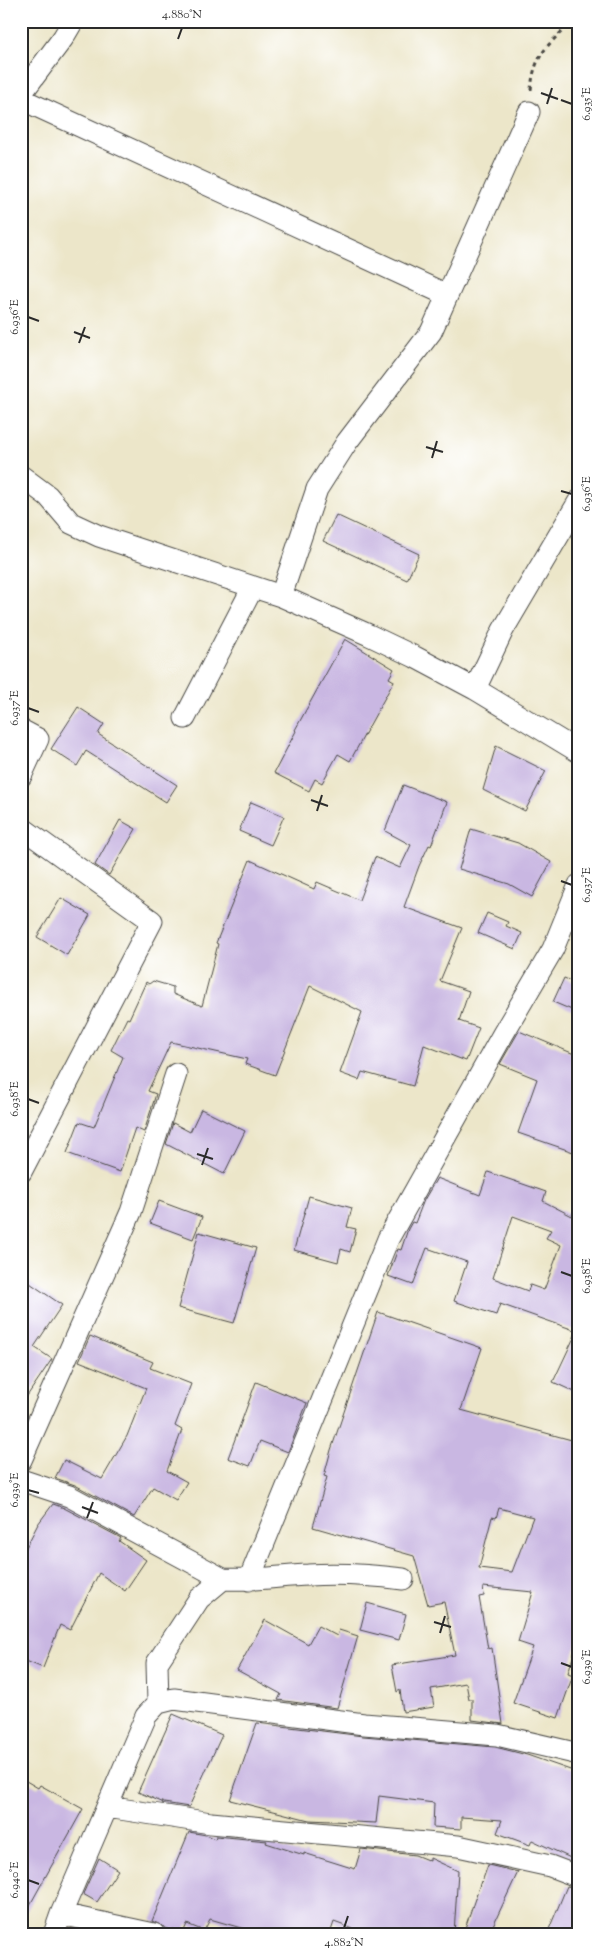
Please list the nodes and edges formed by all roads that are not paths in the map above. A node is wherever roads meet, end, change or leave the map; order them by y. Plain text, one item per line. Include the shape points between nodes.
1 (73, 21) edge
2 (21, 94) edge
3 (21, 99) edge
4 (529, 112) road end
5 (447, 295) junction
6 (21, 476) edge
7 (579, 501) edge
8 (253, 587) junction
9 (281, 596) junction
10 (475, 690) junction
11 (185, 718) dead end
12 (21, 730) edge
13 (579, 752) edge
14 (21, 776) edge
15 (21, 827) edge
16 (579, 885) edge
17 (176, 1074) dead end
18 (21, 1172) edge
19 (21, 1460) edge
20 (21, 1480) edge
21 (224, 1579) junction
22 (403, 1579) dead end
23 (249, 1580) junction
24 (158, 1703) junction
25 (579, 1754) edge
26 (107, 1807) junction
27 (579, 1877) edge
28 (58, 1924) edge
29 (154, 1934) edge

1 - 2 street
3 - 5 street
4 - 5 street
5 - 9 street via 431,332 347,442 317,489
6 - 8 street via 48,496 71,522 100,536
7 - 10 street via 503,630
8 - 9 street
8 - 11 street
9 - 10 street via 415,657
10 - 13 street
12 - 14 street via 38,740
15 - 18 street via 152,921
16 - 23 street via 553,949 388,1239
17 - 19 street via 131,1212
20 - 21 street via 69,1496
21 - 23 street
21 - 24 street via 199,1599 157,1663
22 - 23 street via 361,1574
24 - 25 street via 174,1699 364,1724 496,1734
24 - 26 street via 146,1716
26 - 27 street via 211,1823 458,1846 550,1866
26 - 28 street
28 - 29 street

